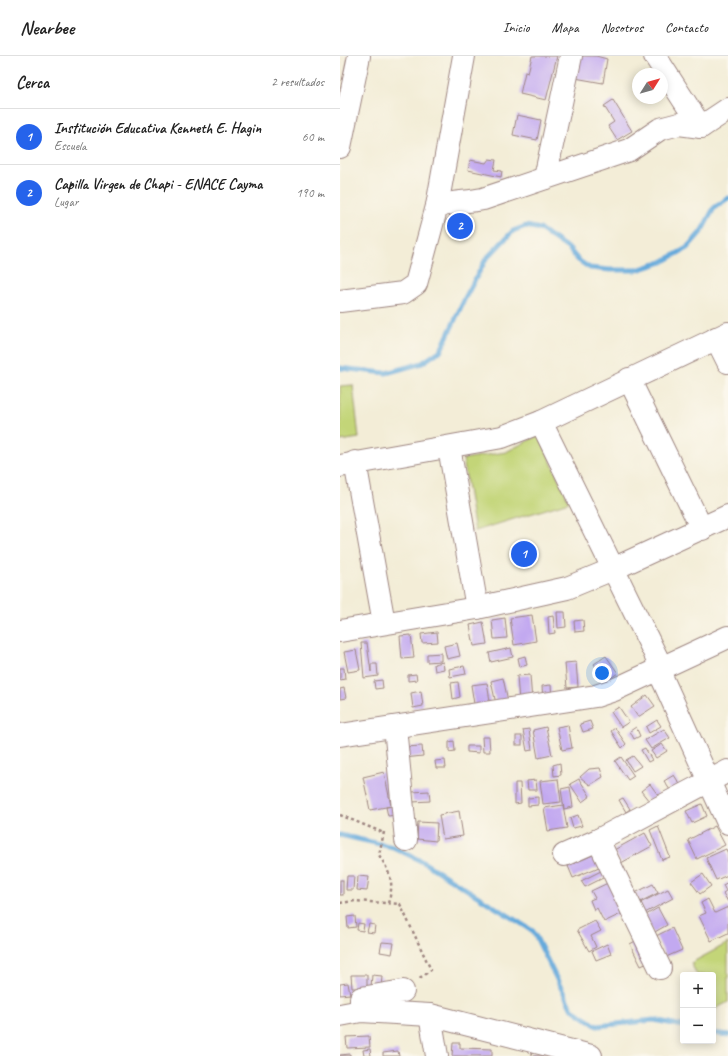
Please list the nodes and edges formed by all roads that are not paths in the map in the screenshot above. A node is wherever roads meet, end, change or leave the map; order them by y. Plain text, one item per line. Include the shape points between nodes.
1 (359, 56) edge
2 (464, 56) edge
3 (571, 56) edge
4 (655, 56) edge
5 (728, 110) edge
6 (701, 127) junction
7 (340, 147) edge
8 (545, 178) junction
9 (437, 206) junction
10 (340, 300) edge
11 (722, 335) edge
12 (728, 362) edge
13 (629, 379) junction
14 (541, 422) junction
15 (449, 447) junction
16 (348, 464) edge
17 (728, 516) edge
18 (702, 529) junction
19 (613, 569) junction
20 (477, 608) junction
21 (384, 623) junction
22 (340, 631) edge
23 (728, 637) edge
24 (658, 669) junction
25 (395, 727) junction
26 (340, 735) edge
27 (728, 771) edge
28 (709, 781) junction
29 (728, 823) edge
30 (406, 840) road end
31 (598, 840) junction
32 (564, 855) dead end
33 (660, 968) dead end
34 (403, 990) road end
35 (350, 1013) edge
36 (430, 1015) junction
37 (565, 1052) edge
38 (437, 1056) edge
39 (592, 1056) edge

1 - 7 street
2 - 9 street
3 - 8 street
4 - 6 street
5 - 6 street
6 - 8 street via 679,124 660,128 629,150
8 - 9 street via 483,199
9 - 10 street via 416,284 403,293
11 - 12 street
11 - 13 street
13 - 14 street
13 - 18 street
14 - 15 street via 502,437
14 - 19 street
15 - 16 street
15 - 20 street
16 - 21 street
17 - 18 street
18 - 19 street
19 - 20 street via 567,588
19 - 24 street via 657,658
20 - 21 street
21 - 22 street
23 - 24 street
24 - 25 street via 596,696
24 - 28 street
25 - 26 street
25 - 30 street
27 - 28 street
28 - 29 street
28 - 31 street
31 - 32 street
31 - 33 street
34 - 35 street via 361,998
35 - 36 street
36 - 37 street
36 - 38 street
37 - 39 street

